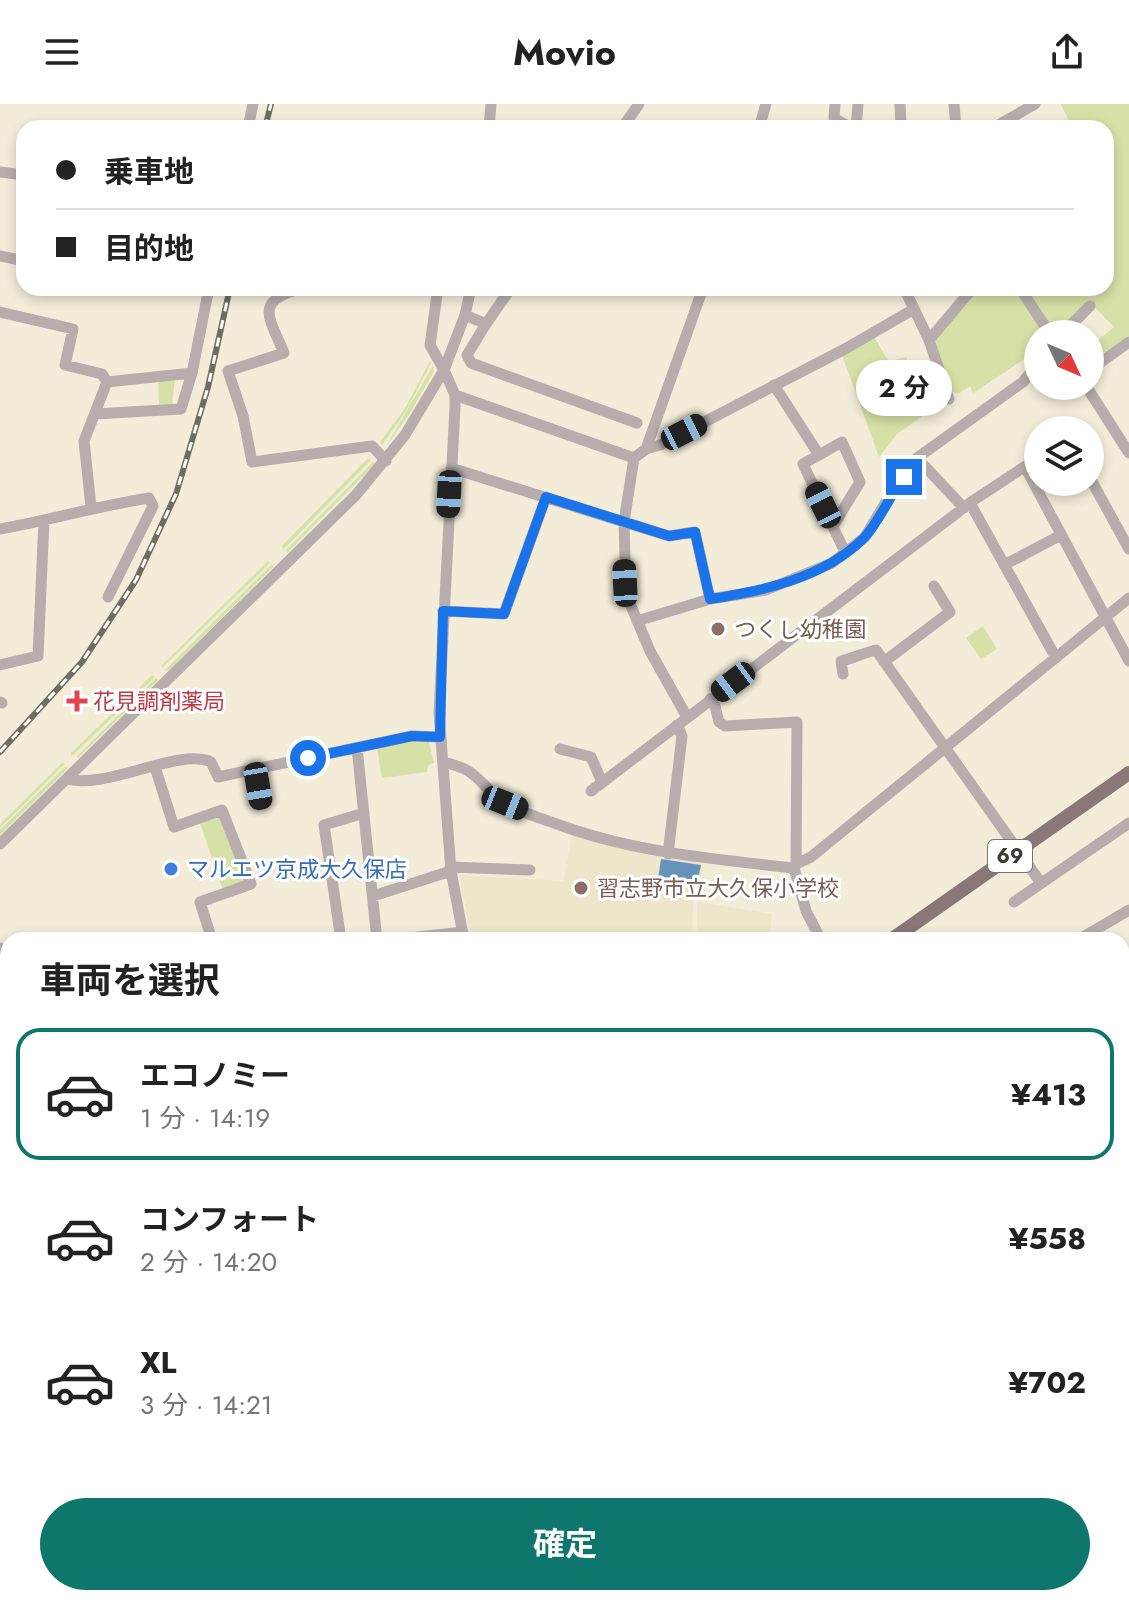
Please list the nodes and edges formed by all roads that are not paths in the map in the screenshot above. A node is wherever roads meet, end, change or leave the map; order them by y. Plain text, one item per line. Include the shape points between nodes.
1 (1035, 104) edge
2 (1007, 120) edge
3 (207, 296) edge
4 (276, 296) edge
5 (437, 296) edge
6 (469, 296) edge
7 (505, 296) edge
8 (700, 296) edge
9 (908, 296) edge
10 (966, 296) edge
11 (1025, 296) edge
12 (1090, 306) dead end
13 (914, 309) junction
14 (0, 312) edge
15 (465, 315) junction
16 (1041, 320) edge
17 (1076, 320) edge
18 (486, 324) junction
19 (929, 340) junction
20 (1129, 342) edge
21 (1104, 360) edge
22 (444, 370) junction
23 (192, 373) junction
24 (1024, 381) edge
25 (107, 382) junction
26 (774, 385) junction
27 (455, 395) junction
28 (949, 399) dead end
29 (1095, 400) edge
30 (95, 414) junction
31 (637, 423) dead end
32 (646, 449) junction
33 (1129, 452) edge
34 (819, 455) junction
35 (634, 458) junction
36 (917, 458) junction
37 (386, 461) junction
38 (451, 468) junction
39 (1024, 468) edge
40 (1040, 496) edge
41 (1100, 496) edge
42 (546, 497) junction
43 (967, 506) junction
44 (91, 507) junction
45 (44, 521) junction
46 (624, 522) junction
47 (833, 526) junction
48 (0, 529) edge
49 (1061, 535) junction
50 (1129, 549) edge
51 (845, 552) junction
52 (1004, 565) junction
53 (934, 586) dead end
54 (108, 597) dead end
55 (1129, 598) edge
56 (710, 599) junction
57 (443, 611) junction
58 (1105, 617) junction
59 (637, 621) junction
60 (1056, 658) junction
61 (885, 661) junction
62 (1129, 661) edge
63 (0, 665) edge
64 (843, 674) dead end
65 (710, 699) junction
66 (687, 717) junction
67 (677, 725) junction
68 (440, 737) junction
69 (357, 748) junction
70 (560, 749) dead end
71 (944, 749) junction
72 (443, 762) junction
73 (155, 767) junction
74 (255, 769) junction
75 (1129, 773) edge
76 (67, 779) junction
77 (602, 782) junction
78 (591, 791) dead end
79 (261, 804) dead end
80 (364, 813) junction
81 (1129, 823) edge
82 (0, 844) edge
83 (1017, 851) junction
84 (668, 854) junction
85 (795, 866) junction
86 (451, 869) junction
87 (530, 870) dead end
88 (1041, 883) junction
89 (373, 896) junction
90 (1014, 902) dead end
91 (1129, 910) edge
92 (209, 932) edge
93 (340, 932) edge
94 (376, 932) edge
95 (463, 932) edge
96 (817, 932) edge
97 (902, 932) edge
98 (1092, 932) edge

1 - 2 street
3 - 23 street
4 - 37 street via 270,319 284,353 228,371 252,462 372,446
5 - 22 street via 430,345
6 - 15 street
7 - 18 street
8 - 32 street
9 - 13 street
10 - 19 street
11 - 16 street
12 - 17 street
13 - 19 street
13 - 26 street
14 - 25 street via 73,329 65,365 102,374
15 - 18 street
15 - 22 street
18 - 31 street via 467,355 471,363
19 - 28 street
20 - 21 street
22 - 27 street
22 - 37 street
23 - 25 street
23 - 30 street via 181,409
24 - 36 street
25 - 30 street
26 - 32 street
26 - 34 street
27 - 35 street
27 - 38 street
29 - 33 street
30 - 44 street via 84,441
32 - 35 street
34 - 47 street via 803,464
34 - 47 street via 842,442 860,482
35 - 46 street
36 - 43 street
36 - 51 street via 865,537
37 - 76 street
38 - 42 street
38 - 57 street
39 - 43 street
40 - 49 street
41 - 50 street
42 - 46 street
42 - 57 street via 504,614
43 - 52 street
43 - 65 street
44 - 45 street
44 - 54 street via 149,498 153,506
45 - 48 street
45 - 63 street via 38,656
46 - 56 street via 669,536 695,532
46 - 59 street via 626,594
47 - 51 street
49 - 52 street
49 - 58 street
51 - 56 street via 832,563 766,590
52 - 60 street
53 - 61 street via 950,612
55 - 58 street
56 - 59 street
57 - 68 street
58 - 60 street
58 - 62 street
59 - 66 street
60 - 71 street
61 - 64 street via 876,650 859,654 841,661
61 - 71 street
65 - 66 street
65 - 85 street via 725,726 797,722
66 - 67 street
67 - 77 street
67 - 84 street via 682,736
68 - 69 street via 412,736
68 - 72 street
69 - 74 street
69 - 80 street
70 - 77 street via 591,757
71 - 83 street
71 - 85 street
72 - 84 street via 471,771 505,803 608,841
72 - 86 street
73 - 74 street via 197,759 211,762 218,777
73 - 76 street via 88,781
73 - 92 street via 174,827 222,810 251,884 200,902
74 - 79 street
75 - 83 main road, 69
76 - 82 street
77 - 78 street
80 - 89 street
80 - 93 street via 324,825
81 - 88 street
83 - 88 street
83 - 97 main road, 69
84 - 85 street
85 - 96 street
86 - 87 street
86 - 89 street
86 - 95 street
88 - 90 street
89 - 94 street
91 - 98 street

